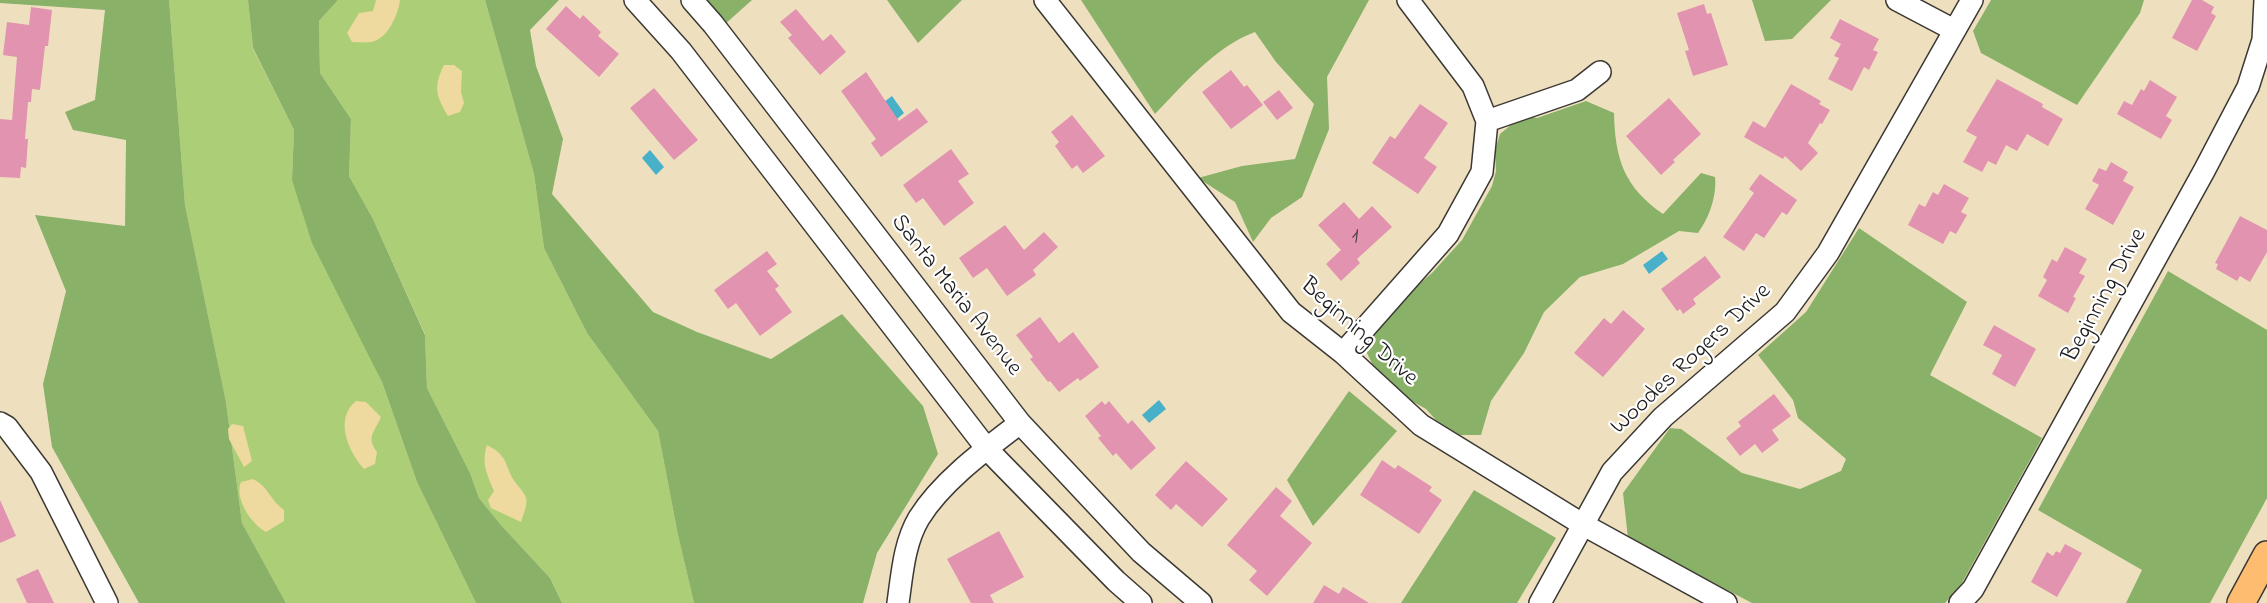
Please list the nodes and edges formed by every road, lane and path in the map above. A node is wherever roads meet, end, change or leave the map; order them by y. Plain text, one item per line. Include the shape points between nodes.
1 (635, 0) edge
2 (692, 0) edge
3 (1045, 0) edge
4 (1408, 0) edge
5 (1897, 0) edge
6 (1972, 0) edge
7 (2265, 0) edge
8 (1954, 30) junction
9 (1600, 72) dead end
10 (1487, 121) junction
11 (1343, 354) junction
12 (0, 423) edge
13 (1020, 423) junction
14 (987, 448) junction
15 (1582, 524) junction
16 (2267, 555) edge
17 (107, 603) edge
18 (898, 603) edge
19 (1141, 603) edge
20 (1201, 603) edge
21 (1540, 603) edge
22 (1726, 603) edge
23 (1960, 603) edge
24 (2241, 603) edge

1 - 14 street via 681,51
2 - 13 street, Santa Maria Avenue
3 - 11 street, Beginning Drive via 1291,312
4 - 10 street via 1473,86
5 - 8 street
6 - 8 street, Woodes Rogers Drive
7 - 23 street, Beginning Drive via 2263,40 2248,87 1973,589
8 - 15 street, Woodes Rogers Drive via 1828,253 1785,312 1663,417 1612,472
9 - 10 street via 1577,90
10 - 11 street via 1482,172 1448,234
11 - 15 street, Beginning Drive via 1421,425
12 - 17 street via 41,472
13 - 14 street
13 - 20 street, Santa Maria Avenue via 1141,552
14 - 18 street via 943,488 919,519 905,554
14 - 19 street
15 - 21 street, Woodes Rogers Drive
15 - 22 street, Beginning Drive
16 - 24 main road

